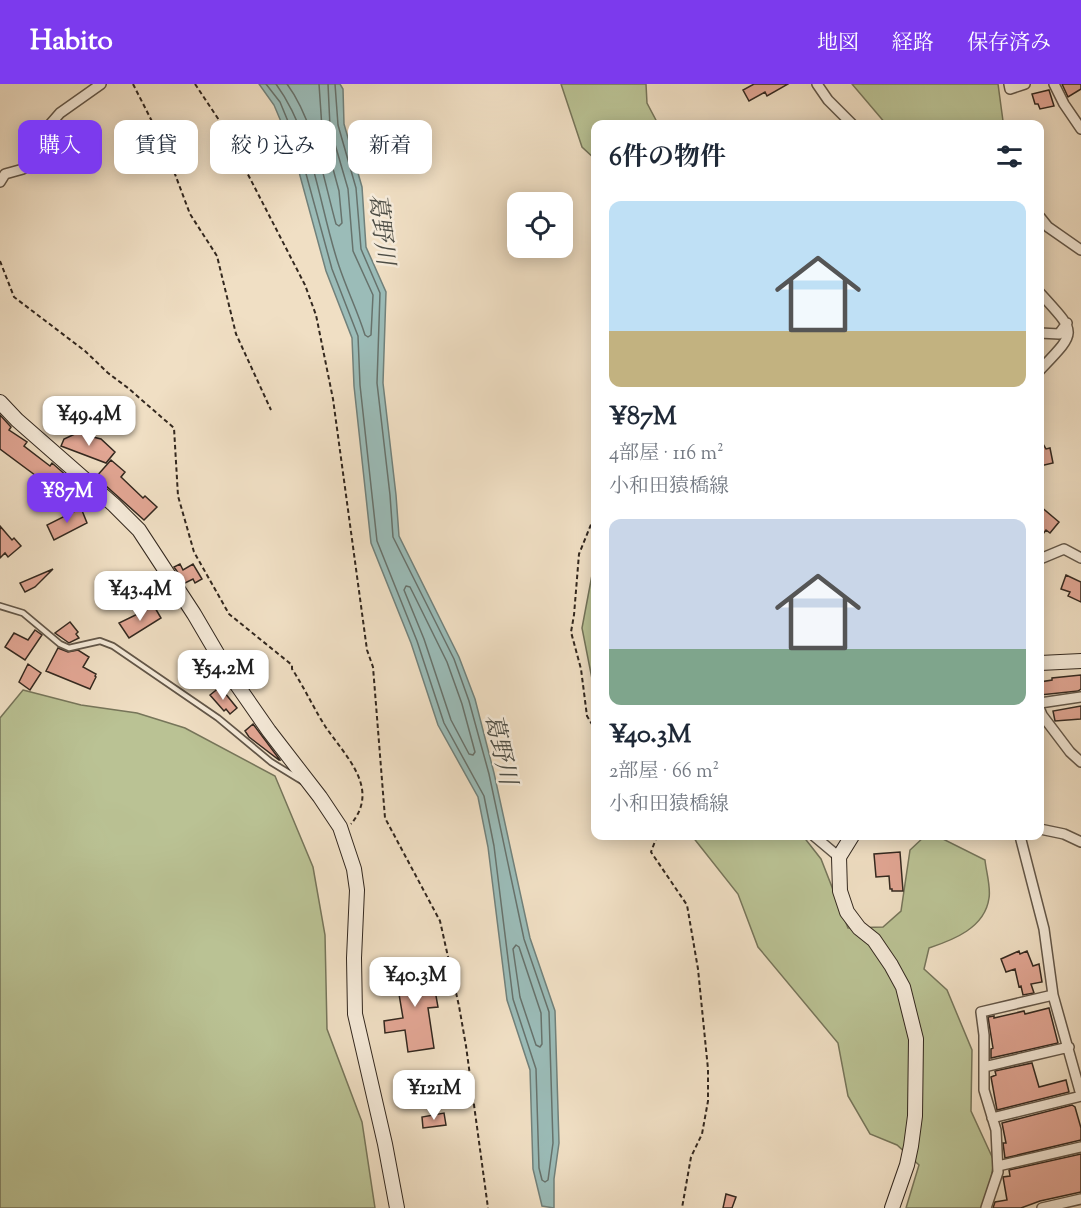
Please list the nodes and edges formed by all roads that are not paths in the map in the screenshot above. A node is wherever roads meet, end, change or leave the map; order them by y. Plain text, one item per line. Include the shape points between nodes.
1 (101, 84) edge
2 (817, 84) edge
3 (1009, 84) edge
4 (1025, 84) edge
5 (1054, 84) edge
6 (848, 120) edge
7 (1081, 129) edge
8 (0, 182) edge
9 (1044, 222) edge
10 (1081, 249) edge
11 (1044, 297) edge
12 (1067, 323) junction
13 (1044, 333) edge
14 (1044, 366) edge
15 (0, 402) edge
16 (1044, 557) edge
17 (1081, 558) edge
18 (0, 606) edge
19 (1081, 661) edge
20 (1044, 663) edge
21 (1081, 697) edge
22 (1044, 702) edge
23 (1044, 718) edge
24 (1081, 762) edge
25 (311, 785) junction
26 (1044, 830) edge
27 (819, 840) edge
28 (850, 840) edge
29 (1021, 840) edge
30 (1081, 842) edge
31 (839, 857) junction
32 (1053, 995) junction
33 (1069, 1047) junction
34 (984, 1067) junction
35 (1081, 1096) edge
36 (992, 1118) junction
37 (1081, 1147) edge
38 (998, 1166) junction
39 (1081, 1199) edge
40 (397, 1208) edge
41 (892, 1208) edge
42 (986, 1208) edge
43 (1042, 1208) edge

1 - 8 street via 60,113 23,169 5,174
2 - 6 street
3 - 4 street via 1010,89
5 - 7 street
9 - 10 street
11 - 12 street
12 - 13 street via 1059,334
12 - 14 street via 1069,334 1064,344
15 - 25 main road via 139,530 228,672
16 - 17 street via 1064,549
18 - 25 lane via 23,614 69,648 100,641 113,646 218,718 286,772
19 - 20 main road
21 - 22 street
23 - 24 street
25 - 40 main road via 340,827 354,869 355,1014
26 - 30 street
27 - 31 street
28 - 31 main road
29 - 32 street via 1044,929
31 - 41 main road via 840,891 847,912 891,964 903,987 916,1039 911,1146
32 - 33 street
32 - 34 street via 981,1012
33 - 34 street
33 - 35 street
34 - 36 street via 984,1090
35 - 36 street
36 - 38 street
37 - 38 street
38 - 42 street
39 - 43 street

